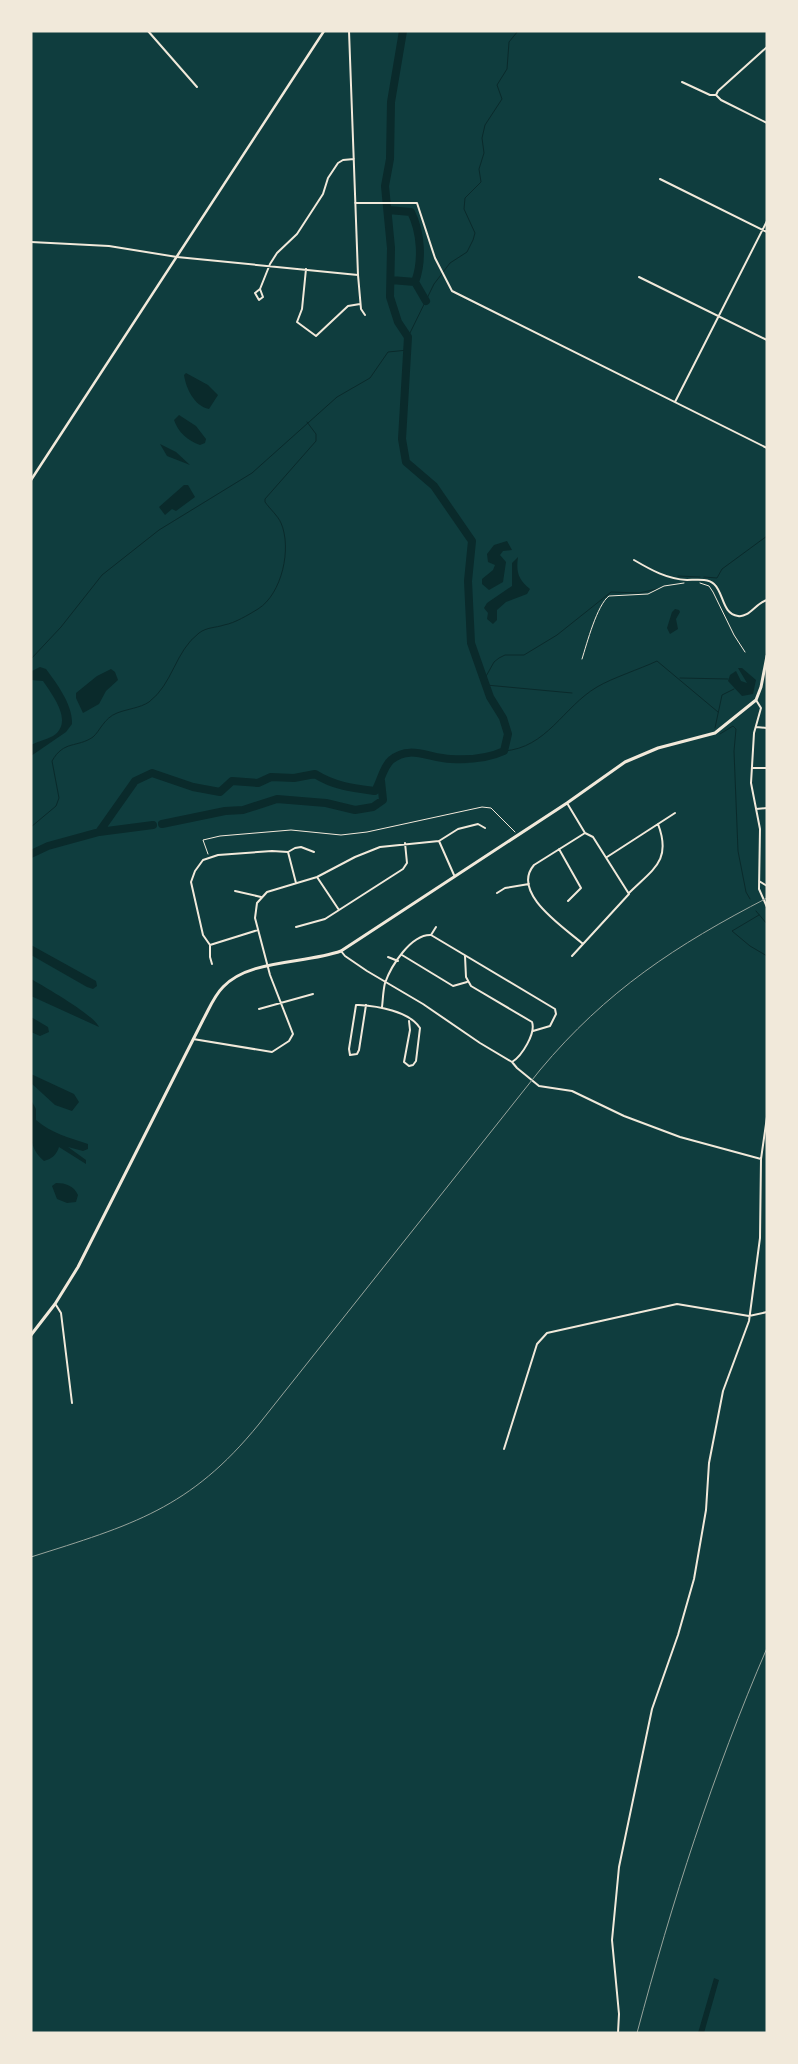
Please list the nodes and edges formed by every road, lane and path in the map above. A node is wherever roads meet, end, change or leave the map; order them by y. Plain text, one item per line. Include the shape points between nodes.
1 (148, 31) edge
2 (324, 31) edge
3 (349, 31) edge
4 (767, 47) edge
5 (682, 82) dead end
6 (197, 87) dead end
7 (716, 95) junction
8 (767, 123) edge
9 (354, 159) junction
10 (660, 179) dead end
11 (355, 203) junction
12 (767, 222) edge
13 (763, 230) junction
14 (767, 232) edge
15 (31, 242) edge
16 (177, 256) junction
17 (270, 264) junction
18 (306, 269) junction
19 (358, 275) junction
20 (639, 277) dead end
21 (260, 289) dead end
22 (360, 304) junction
23 (365, 315) dead end
24 (720, 316) junction
25 (767, 340) edge
26 (676, 402) junction
27 (767, 448) edge
28 (31, 480) edge
29 (634, 560) dead end
30 (690, 583) dead end
31 (697, 583) dead end
32 (767, 600) edge
33 (745, 652) dead end
34 (767, 656) edge
35 (582, 659) dead end
36 (756, 700) junction
37 (756, 727) junction
38 (767, 728) edge
39 (752, 768) junction
40 (767, 768) edge
41 (567, 803) junction
42 (767, 808) edge
43 (756, 809) junction
44 (674, 813) dead end
45 (658, 824) junction
46 (485, 828) dead end
47 (585, 833) junction
48 (518, 835) junction
49 (439, 841) junction
50 (405, 843) junction
51 (559, 849) junction
52 (288, 852) junction
53 (314, 852) dead end
54 (209, 857) junction
55 (607, 857) junction
56 (454, 876) junction
57 (317, 877) junction
58 (759, 881) junction
59 (296, 883) junction
60 (529, 884) junction
61 (767, 886) edge
62 (234, 891) dead end
63 (497, 894) dead end
64 (629, 894) junction
65 (261, 897) junction
66 (568, 901) dead end
67 (767, 907) edge
68 (339, 910) junction
69 (296, 927) dead end
70 (436, 927) dead end
71 (258, 930) junction
72 (432, 935) junction
73 (583, 944) junction
74 (210, 945) junction
75 (341, 950) junction
76 (402, 955) junction
77 (465, 956) junction
78 (572, 956) dead end
79 (388, 957) dead end
80 (398, 961) junction
81 (212, 964) dead end
82 (267, 966) junction
83 (468, 981) junction
84 (386, 982) junction
85 (313, 994) dead end
86 (281, 1002) junction
87 (366, 1005) junction
88 (382, 1007) junction
89 (259, 1009) dead end
90 (409, 1021) junction
91 (533, 1031) junction
92 (193, 1038) junction
93 (512, 1062) junction
94 (767, 1117) edge
95 (761, 1159) junction
96 (55, 1304) junction
97 (767, 1312) edge
98 (749, 1316) junction
99 (31, 1335) edge
100 (72, 1403) dead end
101 (504, 1449) dead end
102 (618, 2033) edge

1 - 6 street
2 - 16 street
3 - 9 street
4 - 7 street
5 - 7 street
7 - 8 street
9 - 11 street
9 - 17 street via 338,163 323,194 297,234
10 - 13 street
11 - 19 street
11 - 26 street via 417,203 435,258 452,291
12 - 13 street
13 - 14 street
13 - 24 street
15 - 16 street via 109,246
16 - 17 street
16 - 28 street
17 - 18 street
17 - 21 street
18 - 19 street
18 - 22 street via 302,309 297,322 316,336 348,306
19 - 22 street
20 - 24 street
22 - 23 street
24 - 25 street
24 - 26 street
26 - 27 street
29 - 32 street via 676,579 714,584 727,610 736,616 748,615
30 - 35 path via 664,586 648,594 609,596 598,609
31 - 33 path via 709,586
34 - 36 main road
36 - 37 street via 761,708
36 - 41 main road via 715,733 634,757
37 - 38 street
37 - 39 street
39 - 40 street
39 - 43 street via 751,784
41 - 47 street
41 - 48 main road
42 - 43 street
43 - 58 street via 760,829
44 - 45 street
45 - 55 street
45 - 64 street via 664,851 661,860
46 - 49 street via 478,824 458,829
47 - 51 street
47 - 55 street via 593,837
48 - 54 path via 492,808 482,807 352,834 302,829 220,836 203,840
48 - 56 main road
49 - 50 street
49 - 56 street
50 - 57 street via 368,852
50 - 68 street via 407,863 403,869
51 - 60 street via 531,869
51 - 66 street via 581,888
52 - 53 street via 302,847
52 - 54 street
52 - 59 street
54 - 74 street via 195,871 191,882 203,935
55 - 64 street
56 - 75 main road
57 - 59 street
57 - 68 street
58 - 61 street
58 - 67 street via 760,894
59 - 65 street
60 - 63 street via 505,888
60 - 73 street via 534,901
62 - 65 street
64 - 73 street
65 - 71 street via 254,910
68 - 69 street via 318,922
70 - 72 street
71 - 74 street
71 - 82 street
72 - 76 street via 426,935 406,947
72 - 77 street
73 - 78 street
74 - 81 street
75 - 82 main road via 320,958
75 - 84 street via 352,961
76 - 80 street
76 - 83 street via 453,986
77 - 83 street
77 - 91 street via 555,1008 556,1014 550,1026
79 - 80 street
80 - 84 street
82 - 86 street
82 - 92 main road via 244,972 222,988
83 - 91 street via 471,986 530,1019
84 - 88 street
84 - 93 street
85 - 86 street
86 - 89 street
86 - 92 street via 294,1034 272,1052
87 - 87 street via 356,1005 355,1008 350,1055 357,1054 359,1050
87 - 88 street
88 - 90 street
90 - 90 street via 404,1062 409,1066 416,1061 420,1033 417,1024
91 - 93 street via 518,1058
92 - 96 main road via 86,1252
93 - 95 street via 542,1087 572,1091 624,1116 692,1141
94 - 95 street
95 - 98 street via 760,1238
96 - 99 main road
96 - 100 street via 61,1314
97 - 98 street
98 - 101 street via 677,1304 547,1333 537,1344
98 - 102 street via 726,1384 714,1434 703,1535 694,1579 652,1709 624,1838 612,1940

